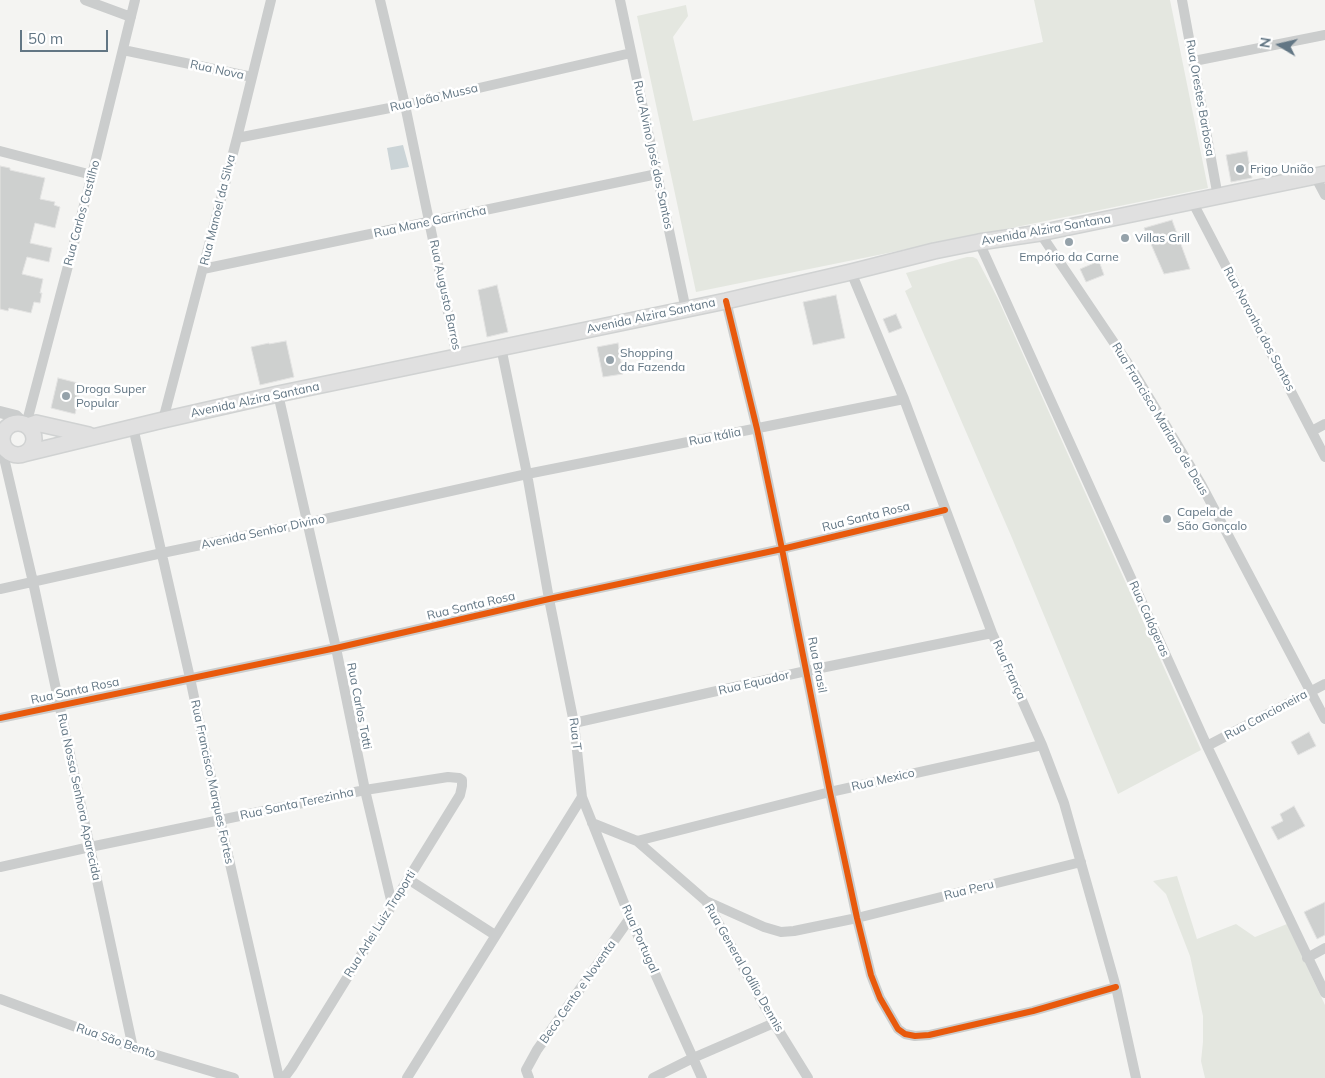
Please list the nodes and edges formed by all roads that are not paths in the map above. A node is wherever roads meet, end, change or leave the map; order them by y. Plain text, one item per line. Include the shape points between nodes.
1 (85, 0) edge
2 (135, 0) edge
3 (273, 0) edge
4 (380, 0) edge
5 (620, 0) edge
6 (1182, 0) edge
7 (131, 17) junction
8 (1325, 35) edge
9 (123, 50) junction
10 (631, 53) junction
11 (1194, 61) junction
12 (252, 77) junction
13 (405, 105) junction
14 (237, 138) junction
15 (0, 151) edge
16 (657, 174) junction
17 (92, 175) junction
18 (1320, 175) edge
19 (1325, 195) edge
20 (1218, 197) junction
21 (1192, 202) junction
22 (430, 222) junction
23 (1040, 233) junction
24 (979, 242) junction
25 (203, 269) junction
26 (851, 272) junction
27 (726, 301) junction
28 (686, 310) junction
29 (501, 347) junction
30 (458, 356) junction
31 (278, 394) junction
32 (904, 399) junction
33 (0, 412) edge
34 (163, 420) junction
35 (1325, 424) edge
36 (26, 425) junction
37 (133, 427) junction
38 (757, 429) junction
39 (1312, 431) junction
40 (94, 436) junction
41 (1, 437) edge
42 (12, 456) edge
43 (1325, 457) edge
44 (527, 474) junction
45 (945, 510) junction
46 (307, 523) junction
47 (782, 549) junction
48 (162, 553) junction
49 (33, 582) junction
50 (0, 590) edge
51 (549, 599) junction
52 (992, 634) junction
53 (336, 648) junction
54 (806, 671) junction
55 (190, 678) junction
56 (1325, 684) edge
57 (1311, 691) junction
58 (60, 706) junction
59 (0, 718) edge
60 (1325, 718) edge
61 (574, 723) junction
62 (1042, 745) junction
63 (1207, 746) junction
64 (448, 778) joint
65 (365, 790) junction
66 (830, 792) junction
67 (582, 797) junction
68 (220, 820) junction
69 (592, 823) junction
70 (637, 841) junction
71 (90, 847) junction
72 (1082, 862) junction
73 (0, 868) edge
74 (408, 879) junction
75 (706, 901) junction
76 (392, 904) junction
77 (630, 918) junction
78 (857, 918) junction
79 (496, 934) junction
80 (1325, 948) edge
81 (1308, 958) junction
82 (1116, 987) junction
83 (1325, 993) edge
84 (0, 1000) edge
85 (774, 1023) junction
86 (134, 1048) junction
87 (693, 1058) junction
88 (234, 1078) edge
89 (279, 1078) edge
90 (284, 1078) edge
91 (407, 1078) edge
92 (529, 1078) edge
93 (653, 1078) edge
94 (702, 1078) edge
95 (808, 1078) edge
96 (1136, 1078) edge

1 - 7 street
2 - 7 street, Rua Carlos Castilho
3 - 12 street, Rua Manoel da Silva
4 - 13 street, Rua Augusto Barros
5 - 10 street, Rua Alvino José dos Santos
6 - 11 street, Rua Orestes Barbosa
7 - 9 street, Rua Carlos Castilho
8 - 11 street
9 - 12 street, Rua Nova
9 - 17 street, Rua Carlos Castilho
10 - 13 street, Rua João Mussa
10 - 16 street, Rua Alvino José dos Santos
11 - 20 street, Rua Orestes Barbosa
12 - 14 street, Rua Manoel da Silva
13 - 14 street, Rua João Mussa
13 - 22 street, Rua Augusto Barros
14 - 25 street, Rua Manoel da Silva
15 - 17 street
16 - 22 street, Rua Mane Garrincha
16 - 28 street, Rua Alvino José dos Santos
17 - 36 street, Rua Carlos Castilho
18 - 19 street
18 - 20 main road, Avenida Alzira Santana
20 - 21 main road, Avenida Alzira Santana
21 - 23 main road, Avenida Alzira Santana
21 - 39 street, Rua Noronha dos Santos
22 - 25 street, Rua Mane Garrincha
22 - 30 street, Rua Augusto Barros
23 - 24 main road, Avenida Alzira Santana
23 - 57 street, Rua Francisco Mariano de Deus via 1133,371 1201,484
24 - 26 main road, Avenida Alzira Santana
24 - 63 street, Rua Calógeras
25 - 34 street, Rua Manoel da Silva
26 - 27 main road, Avenida Alzira Santana
26 - 32 street, Rua França
27 - 28 main road, Avenida Alzira Santana
27 - 38 street, Rua Brasil
28 - 29 main road, Avenida Alzira Santana
29 - 30 main road, Avenida Alzira Santana
29 - 44 street, Rua T
30 - 31 main road, Avenida Alzira Santana
31 - 34 main road, Avenida Alzira Santana
31 - 46 street, Rua Carlos Totti
32 - 38 street, Rua Itália
32 - 45 street, Rua França
33 - 36 street via 16,416
34 - 37 main road, Avenida Alzira Santana
35 - 39 street
36 - 40 main road, Avenida Alzira Santana via 36,423
36 - 41 main road via 12,425
36 - 42 main road via 33,432 32,447
37 - 40 main road, Avenida Alzira Santana
37 - 48 street, Rua Francisco Marques Fortes
38 - 44 street, Rua Itália
38 - 47 street, Rua Brasil
39 - 43 street, Rua Noronha dos Santos
40 - 42 main road, Avenida Alzira Santana
41 - 42 main road via 5,447 14,454
42 - 49 street, Rua Nossa Senhora Aparecida
44 - 46 street, Avenida Senhor Divino
44 - 51 street, Rua T
45 - 47 street, Rua Santa Rosa
45 - 52 street, Rua França
46 - 48 street, Avenida Senhor Divino
46 - 53 street, Rua Carlos Totti
47 - 51 street, Rua Santa Rosa
47 - 54 street, Rua Brasil
48 - 49 street, Avenida Senhor Divino
48 - 55 street, Rua Francisco Marques Fortes
49 - 50 street, Avenida Senhor Divino
49 - 58 street, Rua Nossa Senhora Aparecida
51 - 53 street, Rua Santa Rosa
51 - 61 street, Rua T
52 - 54 street, Rua Equador
52 - 62 street, Rua França
53 - 55 street, Rua Santa Rosa
53 - 65 street, Rua Carlos Totti
54 - 61 street, Rua Equador
54 - 66 street, Rua Brasil
55 - 58 street, Rua Santa Rosa
55 - 68 street, Rua Francisco Marques Fortes
56 - 57 street, Rua Cancioneira
57 - 60 street, Rua Francisco Mariano de Deus
57 - 63 street, Rua Cancioneira
58 - 59 street, Rua Santa Rosa
58 - 71 street, Rua Nossa Senhora Aparecida
61 - 67 street, Rua T
62 - 66 street, Rua Mexico
62 - 72 street, Rua França
63 - 81 street, Rua Calógeras
64 - 65 street, Rua Santa Terezinha
64 - 74 street, Rua Arlei Luiz Traporti via 462,780 460,795
65 - 68 street, Rua Santa Terezinha
65 - 76 street, Rua Carlos Totti
66 - 70 street, Rua Mexico
66 - 78 street, Rua Brasil
67 - 69 street, Rua Portugal
67 - 79 street
68 - 71 street, Rua Santa Terezinha
68 - 89 street, Rua Francisco Marques Fortes
69 - 70 street, Rua General Odílio Dennis
69 - 77 street, Rua Portugal
70 - 75 street, Rua General Odílio Dennis
71 - 73 street, Rua Santa Terezinha
71 - 86 street, Rua Nossa Senhora Aparecida
72 - 78 street, Rua Peru
72 - 82 street, Rua França
74 - 76 street, Rua Arlei Luiz Traporti
74 - 79 street
75 - 78 street, Rua Peru via 780,932
75 - 85 street, Rua General Odílio Dennis
76 - 90 street, Rua Arlei Luiz Traporti
77 - 87 street, Rua Portugal
77 - 92 street, Beco Cento e Noventa via 537,1050 527,1067
78 - 82 street, Rua Brasil via 880,998 905,1034 929,1035 1033,1012
79 - 91 street
80 - 81 street
81 - 83 street, Rua Calógeras
82 - 96 street, Rua França
84 - 86 street, Rua São Bento
85 - 87 street
85 - 95 street, Rua General Odílio Dennis
86 - 88 street, Rua São Bento
87 - 93 street
87 - 94 street, Rua Portugal

